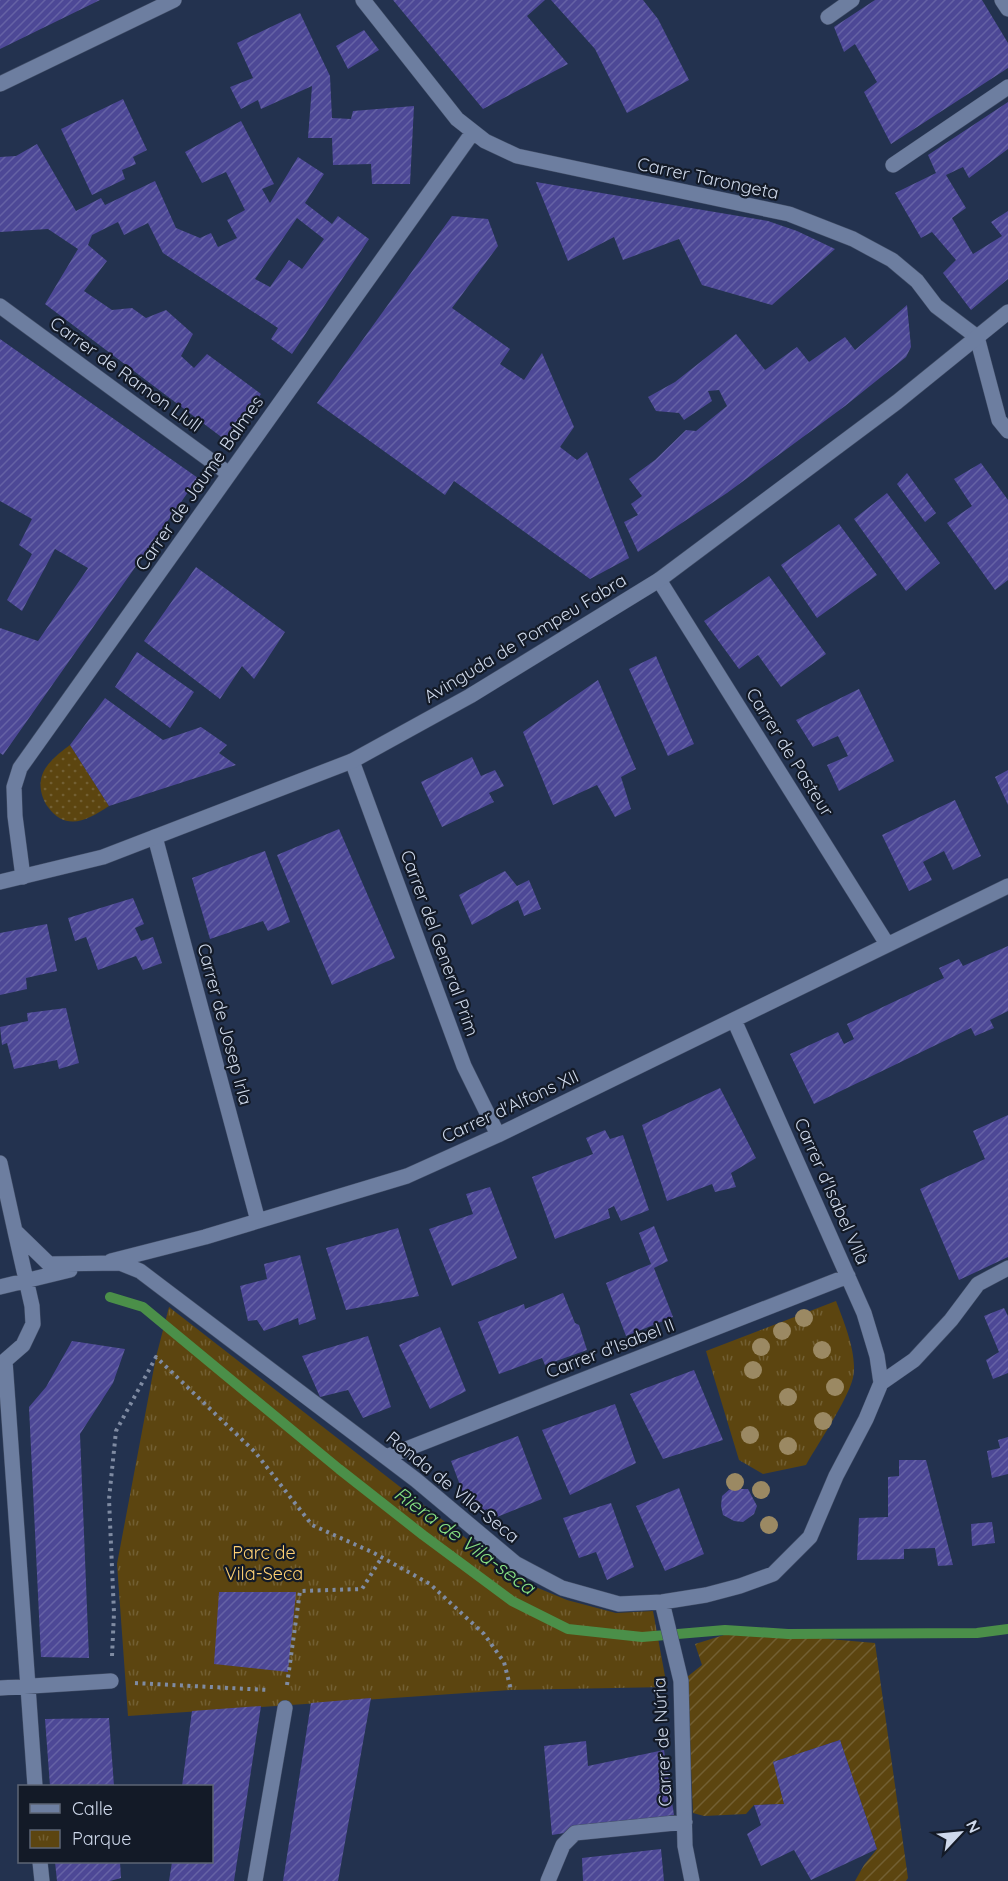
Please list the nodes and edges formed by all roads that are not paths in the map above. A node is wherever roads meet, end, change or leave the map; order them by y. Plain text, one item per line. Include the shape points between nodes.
1 (174, 0) edge
2 (363, 0) edge
3 (852, 0) edge
4 (1002, 0) edge
5 (1008, 9) edge
6 (828, 17) dead end
7 (0, 84) edge
8 (1008, 87) edge
9 (473, 132) junction
10 (893, 165) dead end
11 (0, 306) edge
12 (1008, 312) edge
13 (977, 337) junction
14 (1008, 431) edge
15 (229, 474) junction
16 (659, 580) junction
17 (352, 761) junction
18 (155, 837) junction
19 (23, 877) junction
20 (0, 882) edge
21 (1008, 885) edge
22 (887, 944) junction
23 (734, 1020) junction
24 (498, 1135) junction
25 (0, 1163) edge
26 (258, 1221) junction
27 (15, 1231) junction
28 (96, 1264) junction
29 (1008, 1269) edge
30 (848, 1276) junction
31 (26, 1281) junction
32 (0, 1287) edge
33 (3, 1363) edge
34 (881, 1383) junction
35 (386, 1456) junction
36 (662, 1602) junction
37 (111, 1682) road end
38 (27, 1686) junction
39 (0, 1688) edge
40 (285, 1708) road end
41 (35, 1785) edge
42 (685, 1822) junction
43 (40, 1863) edge
44 (42, 1881) edge
45 (255, 1881) edge
46 (548, 1881) edge
47 (692, 1881) edge

1 - 7 street
2 - 9 street, Carrer Tarongeta via 457,119
3 - 6 street
4 - 5 street
8 - 10 street
9 - 13 street, Carrer Tarongeta via 517,156 789,214 853,239 892,260 917,281 936,306
9 - 15 street, Carrer de Jaume Balmes
11 - 15 street, Carrer de Ramon Llull
12 - 13 street, Avinguda de Pompeu Fabra
13 - 14 street via 999,420
13 - 16 street, Avinguda de Pompeu Fabra
15 - 19 street, Carrer de Jaume Balmes via 20,768 14,787
16 - 17 street, Avinguda de Pompeu Fabra via 470,696
16 - 22 street, Carrer de Pasteur
17 - 18 street, Avinguda de Pompeu Fabra
17 - 24 street, Carrer del General Prim via 464,1066
18 - 19 street, Avinguda de Pompeu Fabra via 103,857
18 - 26 street, Carrer de Josep Irla
19 - 20 street, Avinguda de Pompeu Fabra
21 - 22 street, Carrer d'Alfons XII
22 - 23 street, Carrer d'Alfons XII
23 - 24 street, Carrer d'Alfons XII
23 - 30 street, Carrer d'Isabel VIlà
24 - 26 street, Carrer d'Alfons XII via 407,1176
25 - 27 street
26 - 28 street, Carrer d'Alfons XII
27 - 28 street, Ronda de VIla-Seca via 49,1264
27 - 31 street
28 - 31 street, Carrer d'Alfons XII
28 - 35 street, Ronda de VIla-Seca via 120,1263 140,1271
29 - 34 street via 978,1284 914,1360
30 - 34 street, Carrer d'Isabel VIlà via 864,1313
30 - 35 street, Carrer d'Isabel II
31 - 32 street, Carrer d'Alfons XII
31 - 33 street via 33,1324 23,1346
33 - 38 street
34 - 36 street, Ronda de VIla-Seca via 810,1537 773,1574 706,1595
35 - 36 street, Ronda de VIla-Seca via 515,1563 552,1583 619,1604
36 - 42 street, Carrer de Núria via 681,1682
37 - 38 street
38 - 39 street
38 - 41 street
40 - 45 street
42 - 46 street via 575,1833 563,1845
42 - 47 street, Carrer de Núria
43 - 44 street

